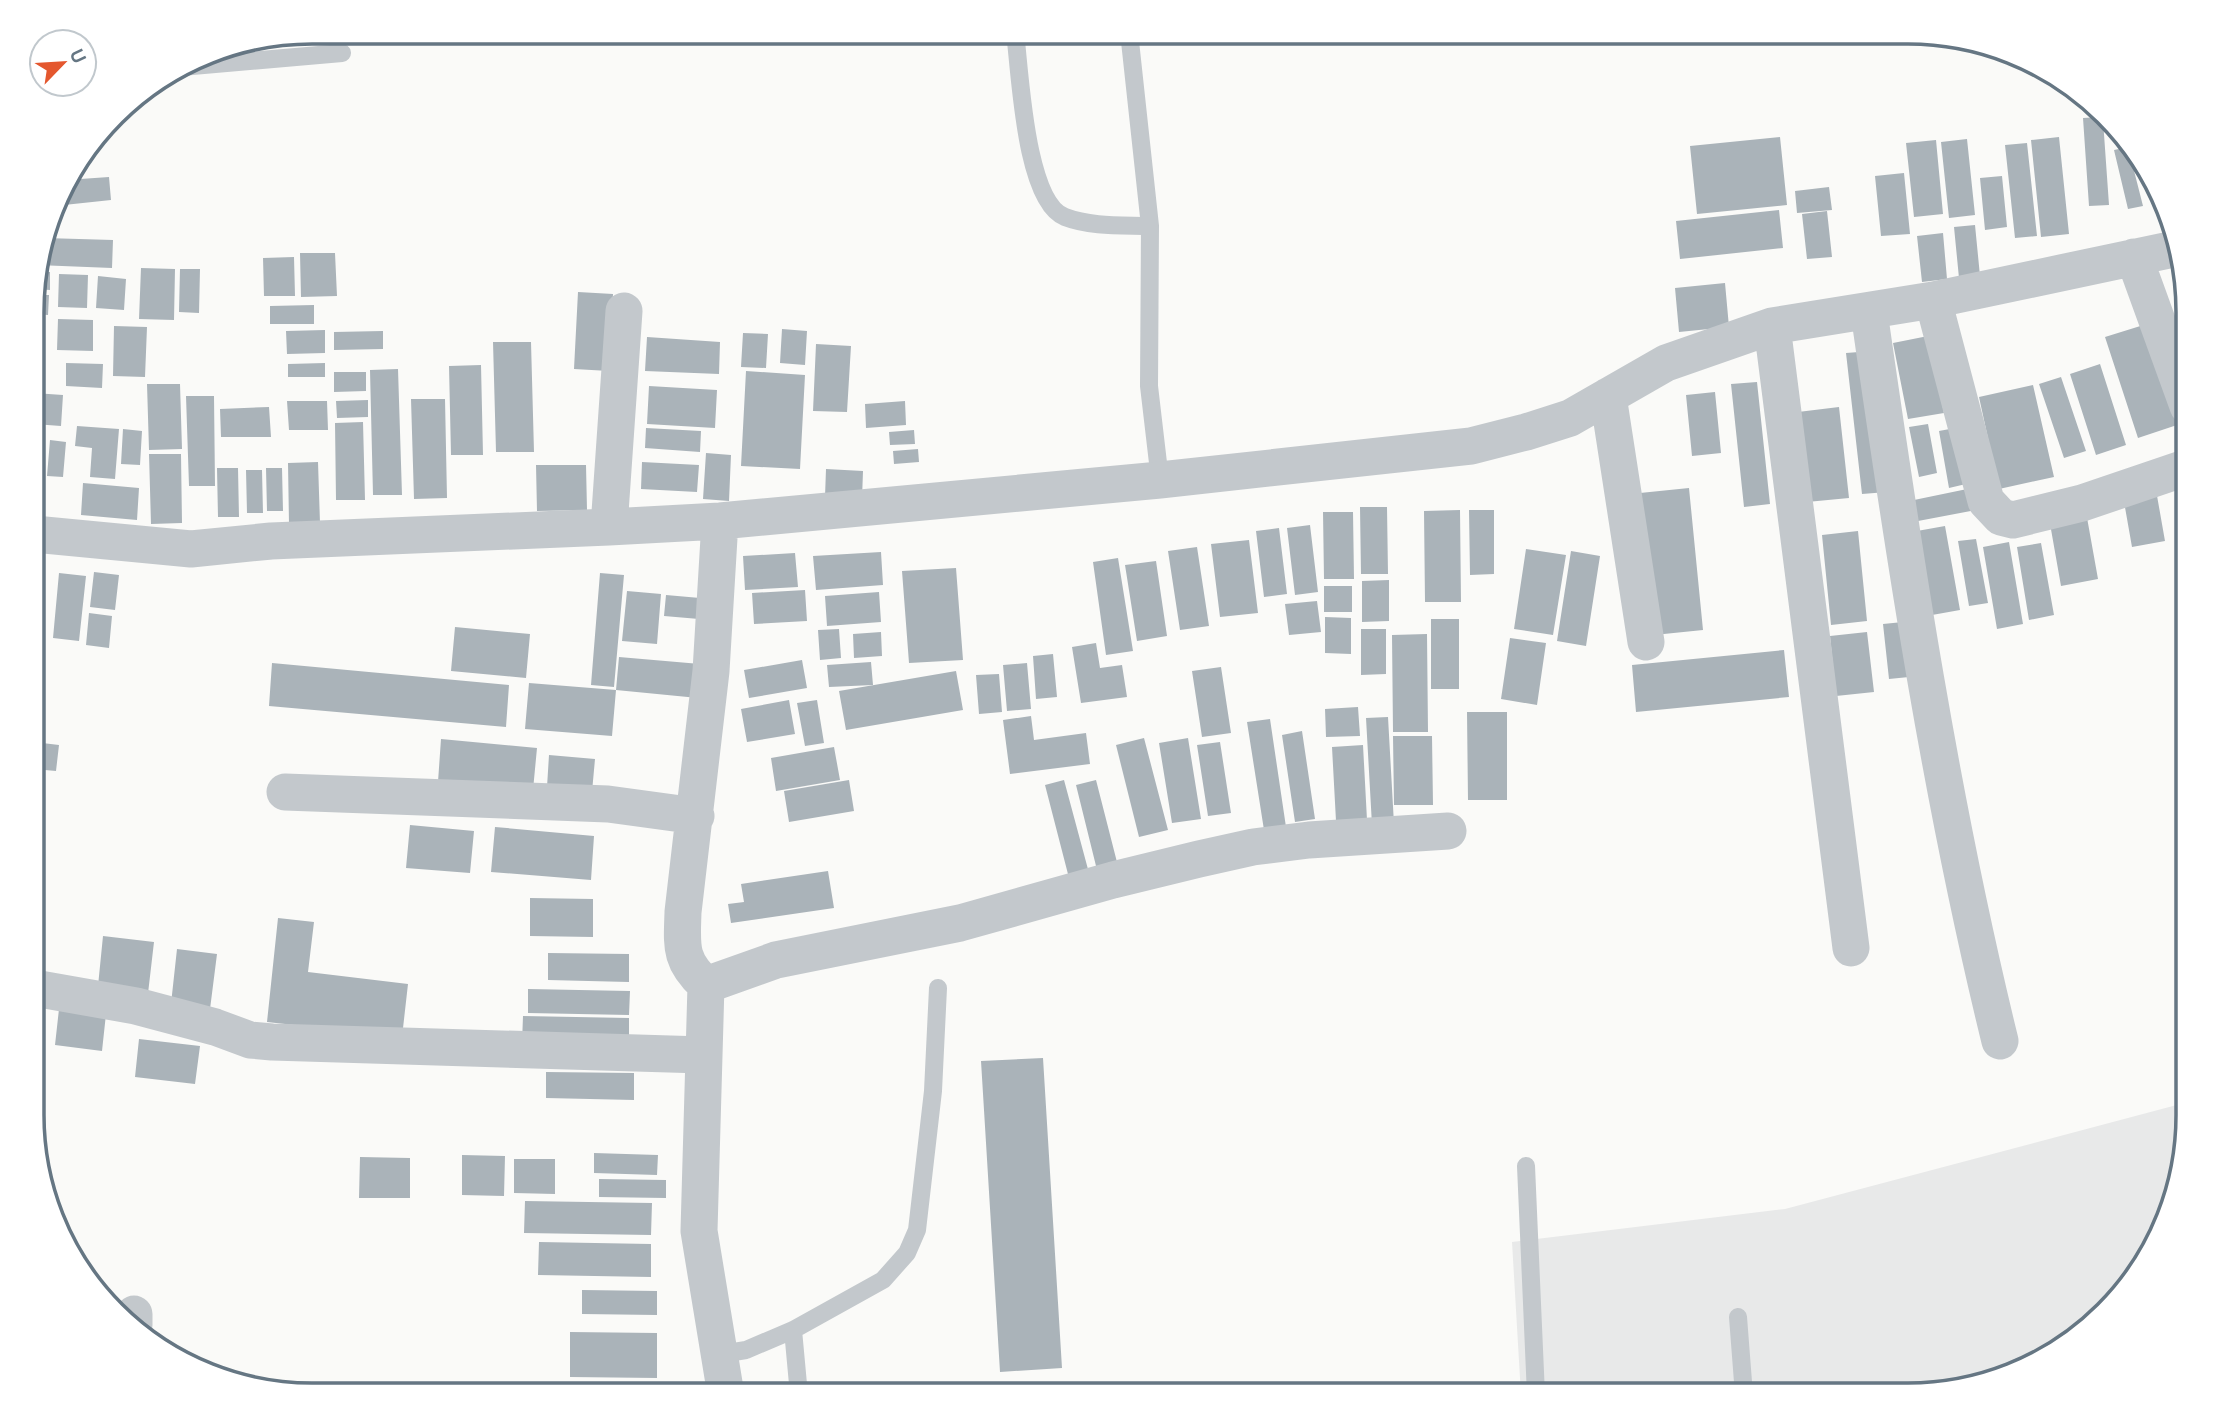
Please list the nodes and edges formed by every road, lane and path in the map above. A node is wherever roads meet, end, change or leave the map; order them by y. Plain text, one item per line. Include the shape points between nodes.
1 (1017, 44) edge
2 (1130, 44) edge
3 (342, 53) dead end
4 (207, 65) edge
5 (1150, 226) junction
6 (2169, 250) edge
7 (2134, 257) junction
8 (1933, 300) junction
9 (624, 311) dead end
10 (1869, 312) junction
11 (1772, 326) junction
12 (2176, 373) edge
13 (1608, 396) junction
14 (2176, 471) edge
15 (1160, 480) junction
16 (720, 521) junction
17 (609, 527) junction
18 (44, 535) edge
19 (1646, 642) dead end
20 (285, 792) dead end
21 (696, 816) junction
22 (1448, 831) dead end
23 (1851, 948) dead end
24 (706, 985) junction
25 (938, 988) dead end
26 (44, 990) edge
27 (2000, 1041) dead end
28 (703, 1055) junction
29 (1526, 1166) dead end
30 (1738, 1317) dead end
31 (793, 1330) junction
32 (721, 1354) junction
33 (725, 1383) edge
34 (798, 1383) edge
35 (1535, 1383) edge
36 (1743, 1383) edge

1 - 5 lane via 1030,153 1048,202 1063,217
2 - 5 lane
3 - 4 lane
5 - 15 lane via 1149,386
6 - 7 street
7 - 8 street
7 - 12 street
8 - 10 street
8 - 14 street via 1986,501 2001,517 2013,520 2082,503
9 - 17 street
10 - 11 street
10 - 27 street via 1928,694
11 - 13 street via 1666,363
11 - 23 street
13 - 15 street via 1570,418 1471,446
13 - 19 street
15 - 16 street
16 - 17 street
16 - 21 street
17 - 18 street via 271,541 191,549
20 - 21 street via 608,804
21 - 24 street via 682,952 691,971
22 - 24 street via 1309,840 1199,859 960,923 776,960
24 - 28 street
25 - 31 lane via 933,1091 917,1230 907,1253 883,1280
26 - 28 street via 136,1006 250,1040
28 - 32 street via 699,1231
29 - 35 lane
30 - 36 lane
31 - 32 lane via 746,1350
31 - 34 lane
32 - 33 street

